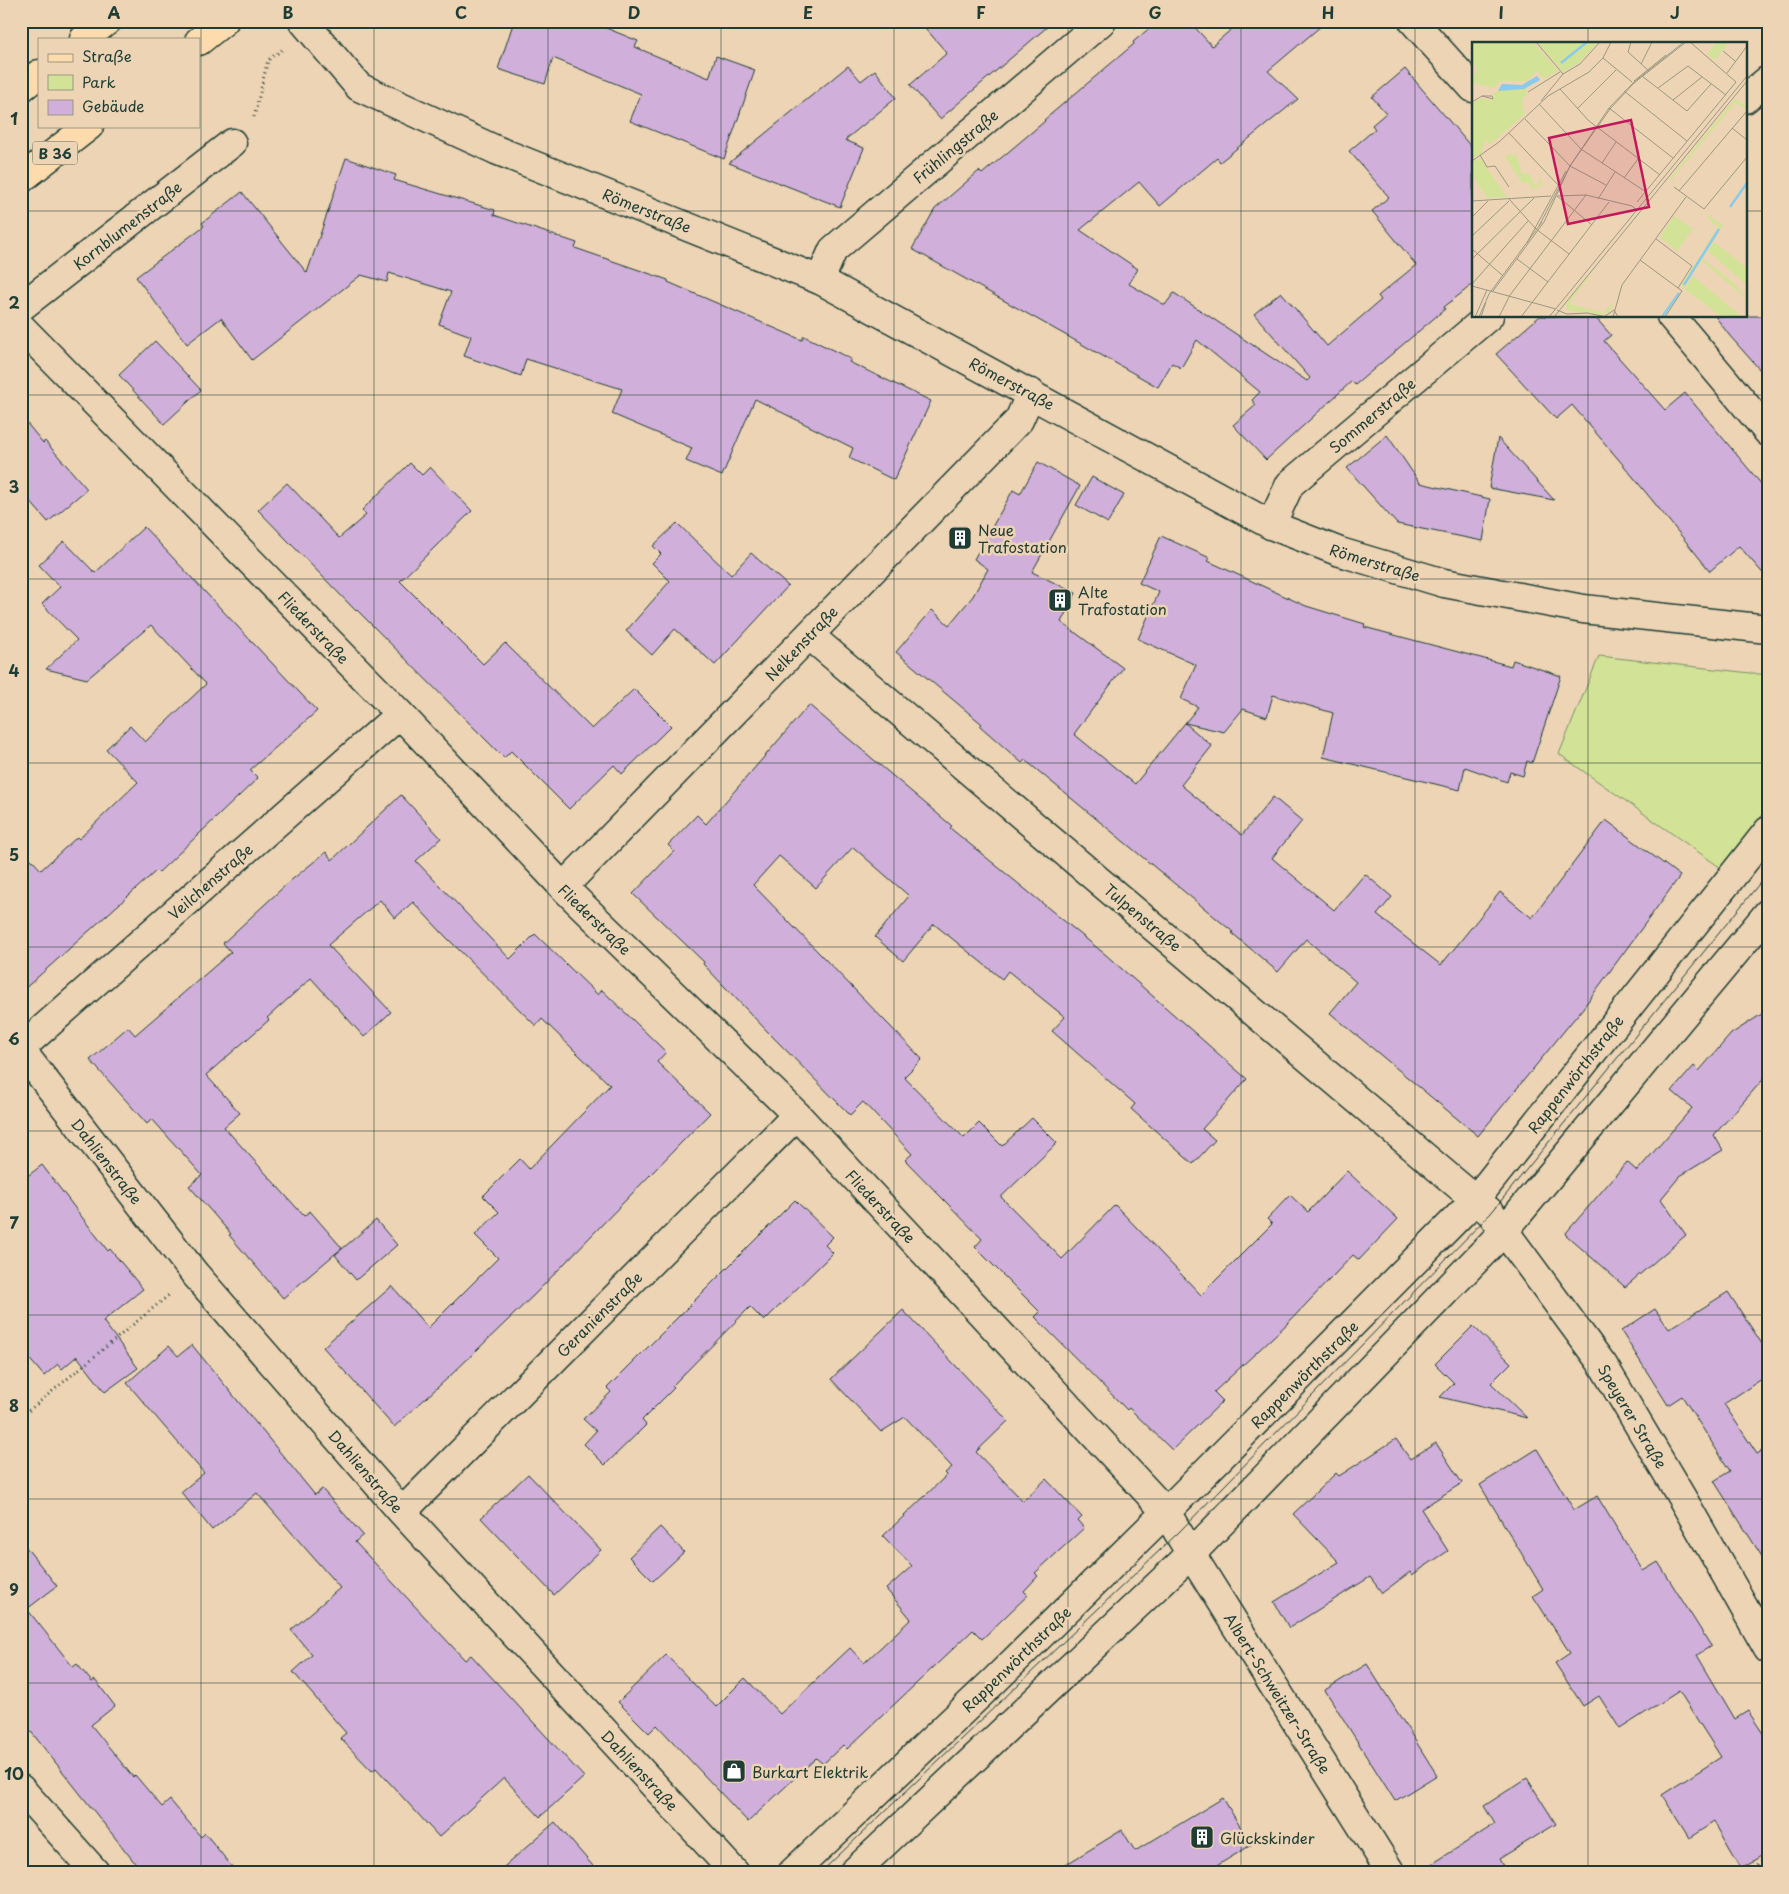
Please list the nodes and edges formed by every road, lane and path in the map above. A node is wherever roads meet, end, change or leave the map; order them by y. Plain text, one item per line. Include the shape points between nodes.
1 (107, 21) edge
2 (224, 21) edge
3 (1102, 21) edge
4 (1413, 21) edge
5 (307, 26) edge
6 (85, 38) edge
7 (200, 40) edge
8 (38, 75) edge
9 (1768, 80) edge
10 (1472, 87) edge
11 (21, 88) edge
12 (1746, 98) edge
13 (86, 128) edge
14 (232, 143) joint
15 (21, 179) edge
16 (820, 280) junction
17 (21, 307) edge
18 (1487, 318) edge
19 (1673, 318) edge
20 (21, 327) edge
21 (1031, 393) junction
22 (1768, 432) edge
23 (1271, 525) junction
24 (1768, 629) edge
25 (809, 635) junction
26 (400, 714) junction
27 (1768, 832) edge
28 (563, 888) junction
29 (1768, 913) edge
30 (21, 1049) edge
31 (796, 1115) junction
32 (1476, 1199) junction
33 (1504, 1231) junction
34 (195, 1274) junction
35 (21, 1417) edge
36 (402, 1512) junction
37 (1166, 1512) junction
38 (1191, 1554) junction
39 (1768, 1648) edge
40 (21, 1789) edge
41 (1768, 1857) edge
42 (96, 1873) edge
43 (735, 1873) edge
44 (792, 1873) edge
45 (853, 1873) edge
46 (1391, 1873) edge
47 (1744, 1873) edge

1 - 6 main road
2 - 7 main road
3 - 16 street, Frühlingstraße via 833,250
4 - 10 street
5 - 14 path via 268,60 251,129
5 - 16 street, Römerstraße via 359,87 496,150
8 - 11 main road
9 - 12 street
13 - 15 main road, B 36
14 - 17 street, Kornblumenstraße
16 - 21 street, Römerstraße
18 - 23 street, Sommerstraße via 1290,484
19 - 22 street
20 - 26 street, Fliederstraße
21 - 23 street, Römerstraße
21 - 25 street, Nelkenstraße via 1019,420
23 - 24 street, Römerstraße via 1340,552 1444,583 1583,608
25 - 28 street, Nelkenstraße
25 - 32 street, Tulpenstraße
26 - 28 street, Fliederstraße
26 - 30 street, Veilchenstraße
27 - 32 street, Rappenwörthstraße
28 - 31 street, Fliederstraße
29 - 33 street
30 - 34 street, Dahlienstraße
31 - 36 street, Geranienstraße
31 - 37 street, Fliederstraße
32 - 33 street, Speyerer Straße
32 - 37 street, Rappenwörthstraße
33 - 38 street
33 - 39 street, Speyerer Straße via 1603,1365
34 - 35 path
34 - 36 street, Dahlienstraße
36 - 43 street, Dahlienstraße
37 - 38 street, Albert-Schweitzer-Straße
37 - 44 street, Rappenwörthstraße
38 - 45 street
38 - 46 street, Albert-Schweitzer-Straße
40 - 42 street
41 - 47 path

